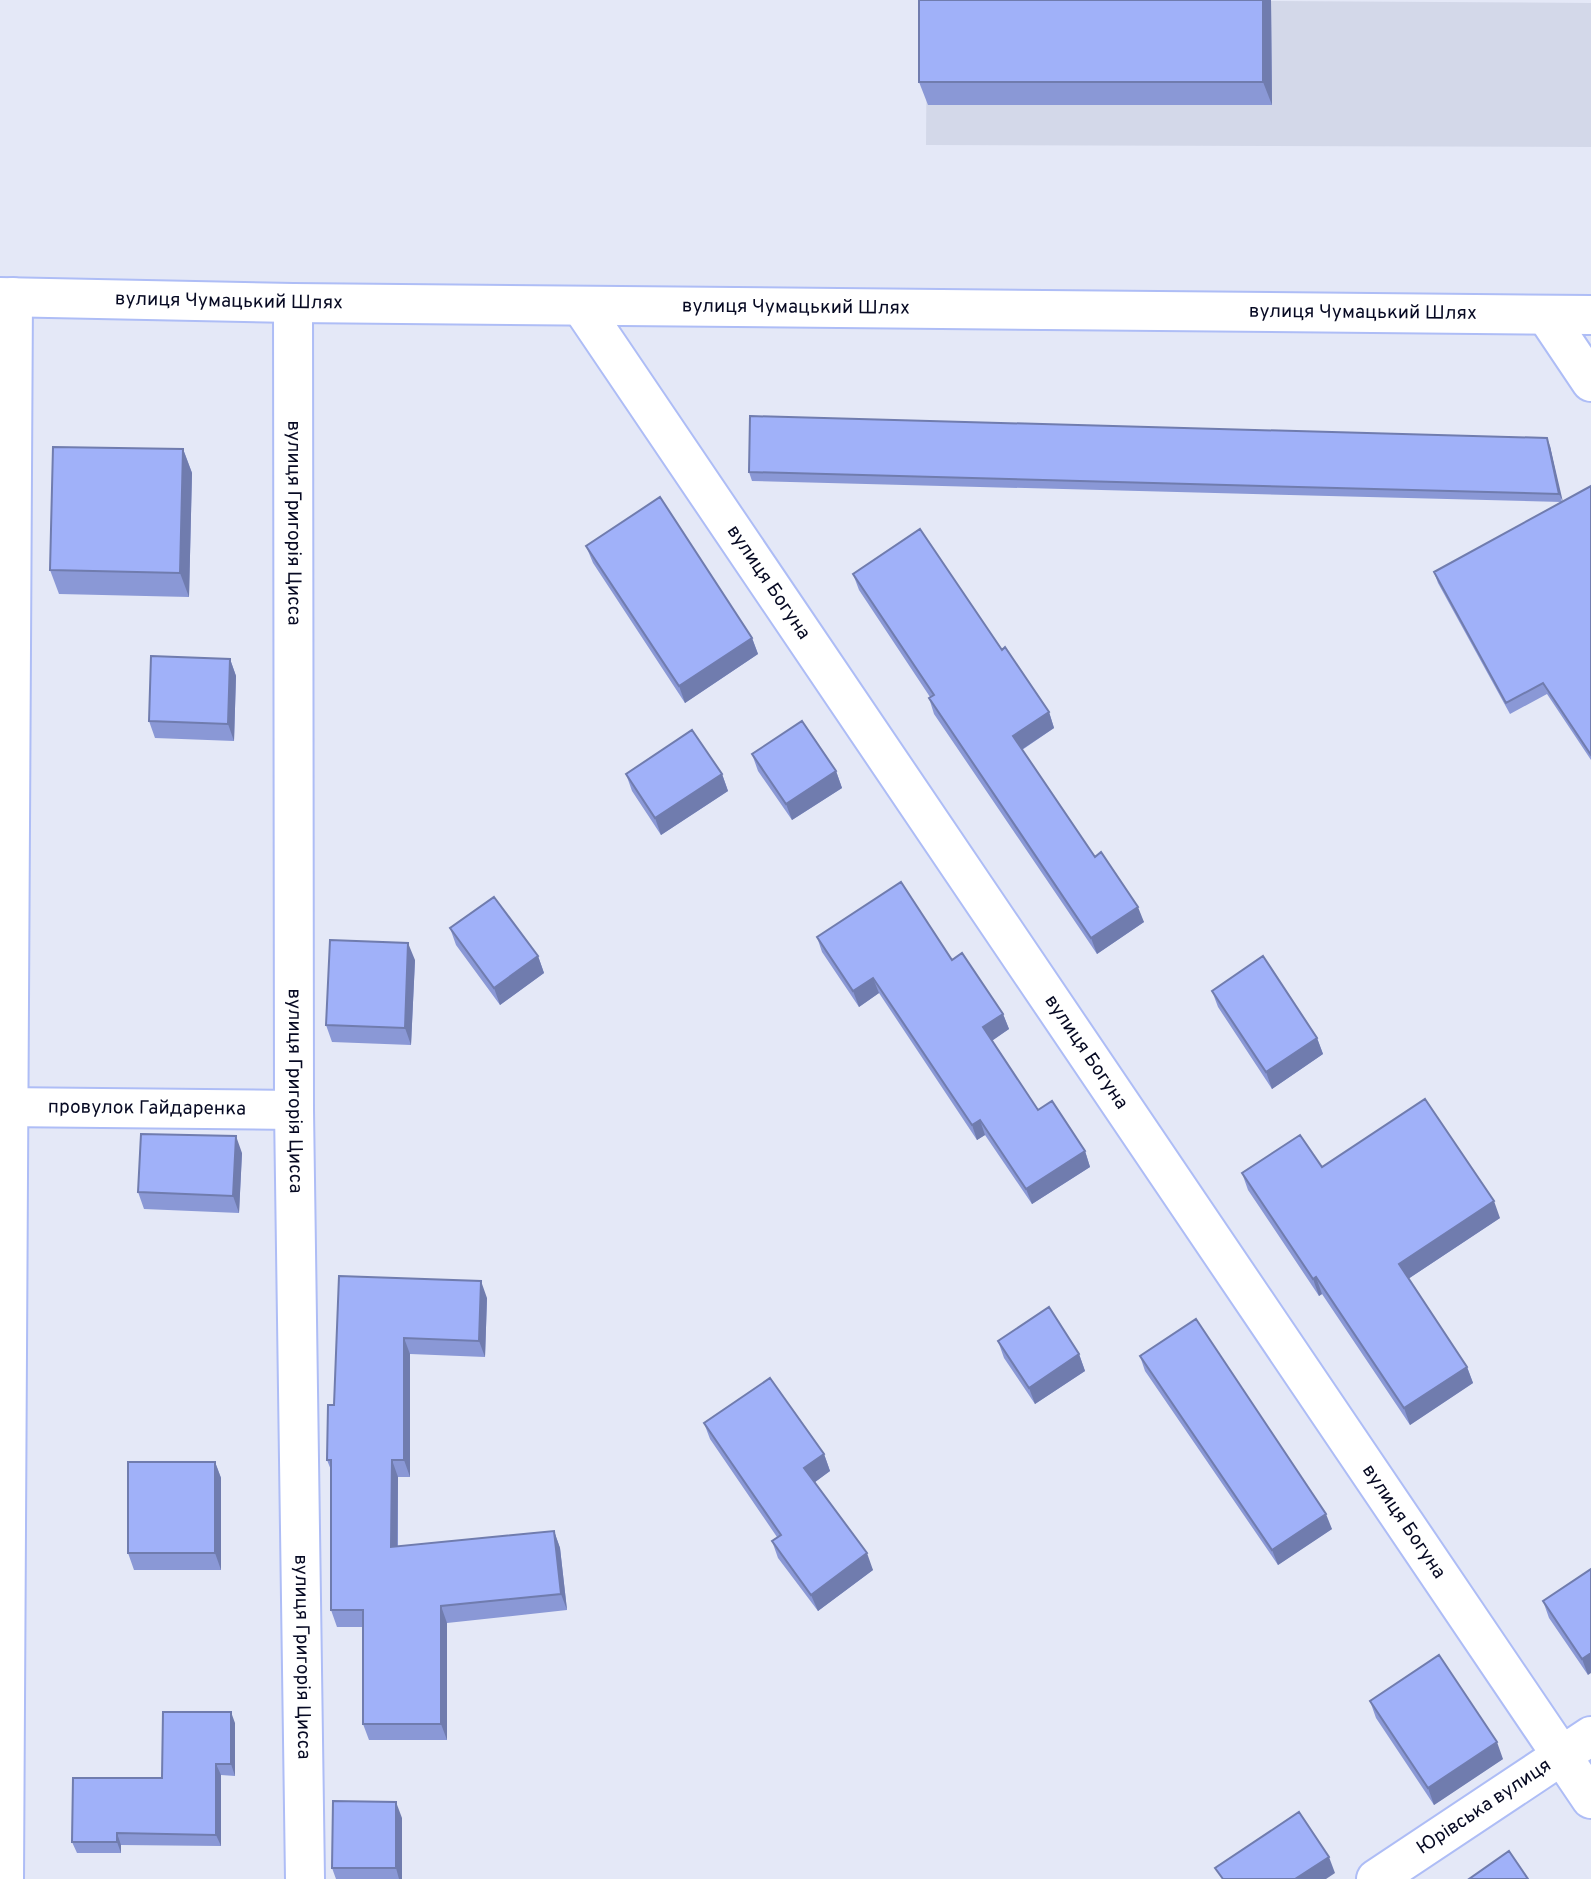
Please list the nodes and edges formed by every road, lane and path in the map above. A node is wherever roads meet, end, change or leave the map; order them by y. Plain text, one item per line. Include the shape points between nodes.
1 (7, 297) edge
2 (293, 303) junction
3 (581, 306) junction
4 (1546, 315) junction
5 (1591, 316) edge
6 (1591, 382) edge
7 (4, 1107) edge
8 (294, 1111) junction
9 (1576, 1746) edge
10 (1591, 1799) edge
11 (4, 1879) edge
12 (305, 1879) edge
13 (1376, 1879) edge

1 - 2 street, вулиця Чумацький Шлях
1 - 7 street
2 - 3 street, вулиця Чумацький Шлях
2 - 8 street, вулиця Григорія Цисса
3 - 4 street, вулиця Чумацький Шлях
3 - 9 street, вулиця Богуна
4 - 5 street, вулиця Чумацький Шлях
4 - 6 street
7 - 8 street, провулок Гайдаренка
7 - 11 street
8 - 12 street, вулиця Григорія Цисса
9 - 10 street, вулиця Богуна
9 - 13 street, Юрівська вулиця

